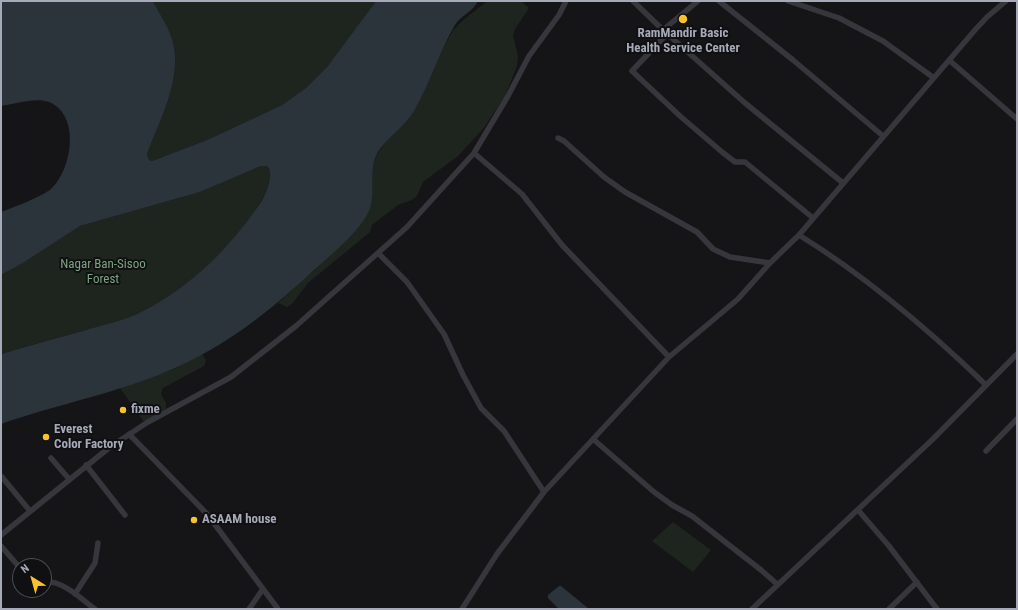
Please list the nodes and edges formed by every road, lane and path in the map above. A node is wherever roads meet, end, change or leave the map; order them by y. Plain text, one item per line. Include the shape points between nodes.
1 (566, 1) edge
2 (633, 1) edge
3 (698, 1) edge
4 (718, 1) edge
5 (788, 1) edge
6 (1006, 1) edge
7 (663, 30) junction
8 (949, 60) junction
9 (934, 78) junction
10 (1017, 120) edge
11 (883, 136) junction
12 (558, 138) dead end
13 (474, 153) junction
14 (843, 182) junction
15 (813, 218) junction
16 (799, 235) junction
17 (378, 254) junction
18 (770, 262) junction
19 (1017, 354) edge
20 (669, 357) junction
21 (986, 385) junction
22 (1017, 419) edge
23 (129, 434) junction
24 (593, 439) junction
25 (986, 451) dead end
26 (51, 458) dead end
27 (86, 465) junction
28 (2, 477) edge
29 (70, 479) junction
30 (544, 492) junction
31 (858, 510) junction
32 (30, 511) junction
33 (125, 515) dead end
34 (1, 535) edge
35 (98, 543) dead end
36 (1, 546) edge
37 (12, 559) edge
38 (917, 582) junction
39 (52, 583) edge
40 (777, 584) junction
41 (263, 589) junction
42 (75, 594) junction
43 (95, 609) edge
44 (249, 609) edge
45 (278, 609) edge
46 (462, 609) edge
47 (752, 609) edge
48 (889, 609) edge
49 (937, 609) edge

1 - 13 street via 559,15 528,56
2 - 7 street
3 - 7 street
4 - 11 street
5 - 9 street via 839,18 883,41
6 - 8 street via 987,16
7 - 14 street via 745,103
7 - 15 street via 664,37 632,72 722,152 735,162 745,162
8 - 9 street
8 - 10 street
9 - 11 street
11 - 14 street
12 - 18 street via 604,177 625,192 697,232 713,249 730,258
13 - 17 street via 407,227
13 - 20 street via 522,194 562,245
14 - 15 street
15 - 16 street
16 - 18 street
16 - 21 street via 834,256 876,289 954,354
17 - 23 street via 231,377
17 - 30 street via 407,282 444,334 481,408 504,432
18 - 20 street via 738,299
19 - 21 street
20 - 24 street
21 - 31 street
22 - 25 street
23 - 27 street
23 - 41 street via 207,514
24 - 30 street
24 - 40 street via 654,492 672,506 692,516
26 - 29 street
27 - 29 street
27 - 33 street
28 - 32 street
29 - 32 street
30 - 46 street via 496,554
31 - 38 street
31 - 40 street
32 - 34 street
35 - 42 street via 95,563
36 - 37 street
38 - 48 street
38 - 49 street
39 - 42 street via 59,584
40 - 47 street
41 - 44 street
41 - 45 street
42 - 43 street

